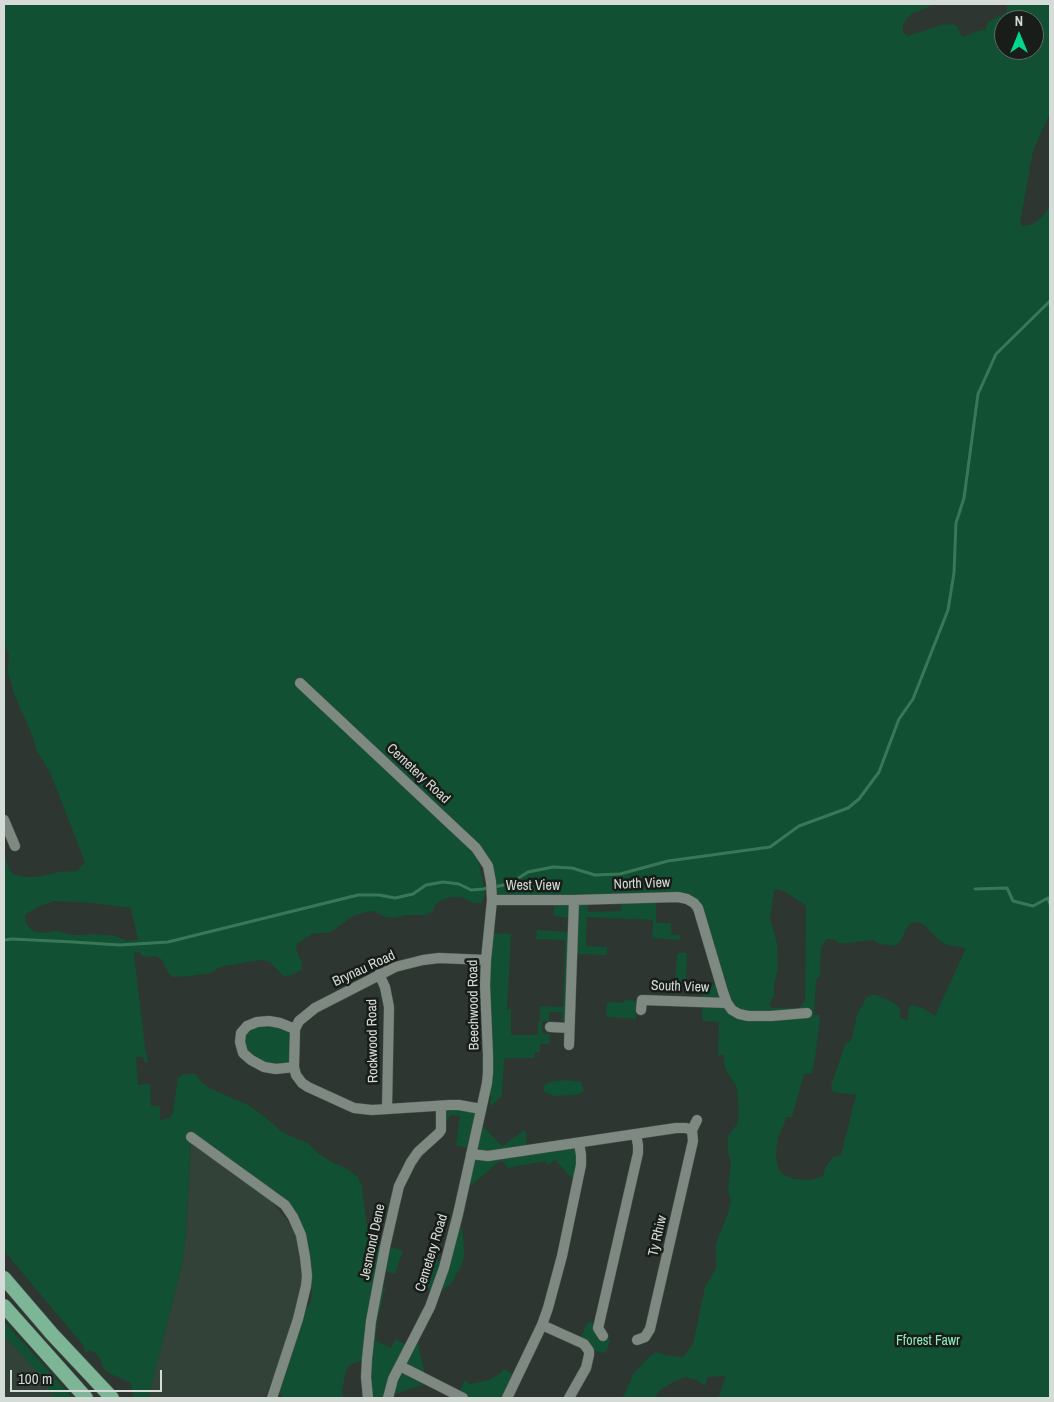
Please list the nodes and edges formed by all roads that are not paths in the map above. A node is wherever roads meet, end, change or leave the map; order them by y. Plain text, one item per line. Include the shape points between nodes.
1 (300, 683) dead end
2 (4, 820) edge
3 (15, 846) dead end
4 (657, 886) dead end
5 (657, 898) junction
6 (492, 900) junction
7 (574, 900) junction
8 (486, 960) junction
9 (379, 974) junction
10 (727, 1003) junction
11 (641, 1010) dead end
12 (807, 1013) dead end
13 (550, 1027) dead end
14 (569, 1028) junction
15 (295, 1029) junction
16 (569, 1045) dead end
17 (294, 1067) junction
18 (441, 1106) junction
19 (387, 1109) junction
20 (481, 1109) junction
21 (697, 1120) dead end
22 (692, 1130) junction
23 (636, 1135) junction
24 (191, 1137) dead end
25 (579, 1144) junction
26 (471, 1154) junction
27 (4, 1278) edge
28 (4, 1306) edge
29 (542, 1325) junction
30 (603, 1336) dead end
31 (637, 1340) dead end
32 (400, 1366) junction
33 (86, 1398) edge
34 (112, 1398) edge
35 (272, 1398) edge
36 (368, 1398) edge
37 (388, 1398) edge
38 (462, 1398) edge
39 (507, 1398) edge
40 (570, 1398) edge

1 - 6 street, Cemetery Road via 476,848 488,866
2 - 3 street
4 - 5 street
5 - 7 street, North View
5 - 10 street, North View via 687,899 698,908
6 - 7 street, West View
6 - 8 street, Beechwood Road
7 - 14 street
8 - 9 street, Brynau Road via 423,960
8 - 20 street, Beechwood Road via 488,1072
9 - 15 street, Brynau Road via 316,1008 299,1021
9 - 19 street, Rockwood Road via 389,1007
10 - 11 street, South View via 642,1000
10 - 12 street via 732,1010 748,1016
13 - 14 street
14 - 16 street
15 - 17 street
15 - 17 street via 280,1023 257,1022 241,1033 240,1042 243,1053 264,1067
17 - 19 street via 302,1083 354,1108
18 - 19 street
18 - 20 street
18 - 36 street, Jesmond Dene via 441,1130 411,1162 395,1203 371,1321 366,1377
20 - 26 street, Cemetery Road
21 - 22 street, Ty Rhiw
22 - 23 street via 676,1128
22 - 31 street, Ty Rhiw via 693,1141 650,1329 645,1337
23 - 25 street
23 - 30 street via 638,1154 594,1323
24 - 35 street via 284,1205 301,1235 306,1286
25 - 26 street via 488,1156
25 - 29 street via 581,1165 554,1287
26 - 32 street, Cemetery Road via 444,1268 430,1307
27 - 34 highway
28 - 33 highway
29 - 39 street
29 - 40 street via 584,1344 589,1352 586,1368
32 - 37 street, Cemetery Road
32 - 38 street

